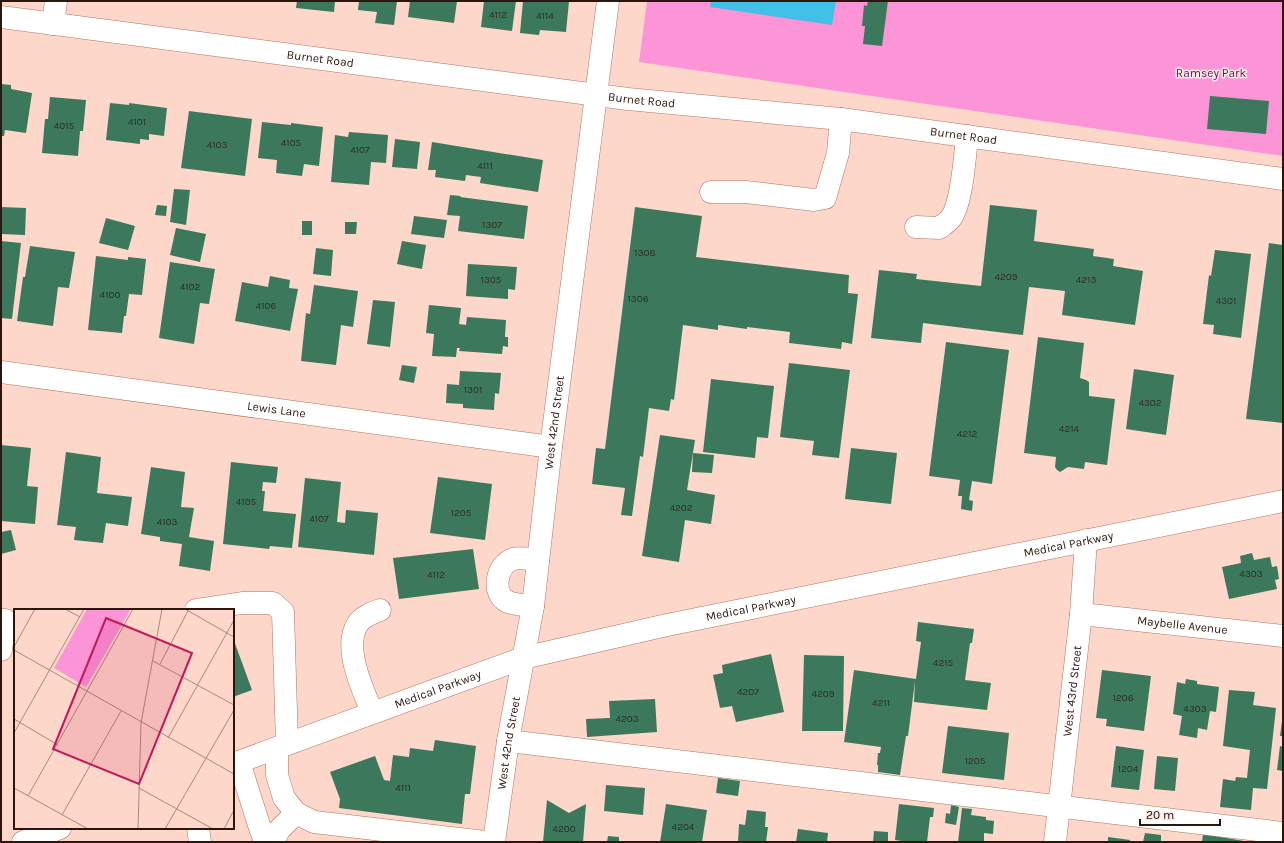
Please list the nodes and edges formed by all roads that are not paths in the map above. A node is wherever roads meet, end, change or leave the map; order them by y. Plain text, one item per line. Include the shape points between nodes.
1 (56, 1) edge
2 (608, 1) edge
3 (1, 17) edge
4 (52, 24) junction
5 (597, 94) junction
6 (841, 119) junction
7 (967, 136) junction
8 (1283, 179) edge
9 (711, 192) dead end
10 (916, 227) dead end
11 (1, 372) edge
12 (552, 447) junction
13 (1283, 501) edge
14 (1086, 540) junction
15 (538, 560) junction
16 (533, 606) junction
17 (203, 609) edge
18 (380, 610) dead end
19 (1082, 614) junction
20 (7, 619) edge
21 (1283, 636) edge
22 (1, 650) edge
23 (523, 658) junction
24 (372, 712) junction
25 (508, 741) junction
26 (282, 746) junction
27 (236, 763) edge
28 (1059, 807) junction
29 (296, 813) junction
30 (57, 829) edge
31 (198, 829) edge
32 (1283, 833) edge
33 (23, 842) edge
34 (200, 842) edge
35 (268, 842) edge
36 (273, 842) edge
37 (485, 842) edge
38 (494, 842) edge
39 (1055, 842) edge

1 - 4 street
2 - 5 street, West 42nd Street
3 - 4 street, Burnet Road
4 - 5 street, Burnet Road
5 - 6 street, Burnet Road
5 - 12 street, West 42nd Street
6 - 7 street, Burnet Road
6 - 9 street via 838,153 825,198 814,200 746,192
7 - 8 street, Burnet Road
7 - 10 street via 959,198 955,210 939,228
11 - 12 street, Lewis Lane
12 - 15 street, West 42nd Street
13 - 14 street, Medical Parkway
14 - 19 street, West 43rd Street
14 - 23 street, Medical Parkway via 667,625
15 - 16 street, West 42nd Street
15 - 16 street via 512,560 500,568 497,582 503,598 509,602
16 - 23 street, West 42nd Street
17 - 26 street via 242,603 273,603 283,612
18 - 24 street via 368,615 357,625 353,638 357,675
19 - 21 street, Maybelle Avenue
19 - 28 street, West 43rd Street
20 - 22 street
23 - 24 street, Medical Parkway
23 - 25 street, West 42nd Street
24 - 26 street, Medical Parkway
25 - 28 street
25 - 38 street, West 42nd Street
26 - 27 street, Medical Parkway
26 - 29 street via 277,775 284,798
27 - 35 street via 263,836
28 - 32 street
28 - 39 street, West 43rd Street
29 - 36 street via 279,830
29 - 37 street via 314,822
30 - 33 street
31 - 34 street

